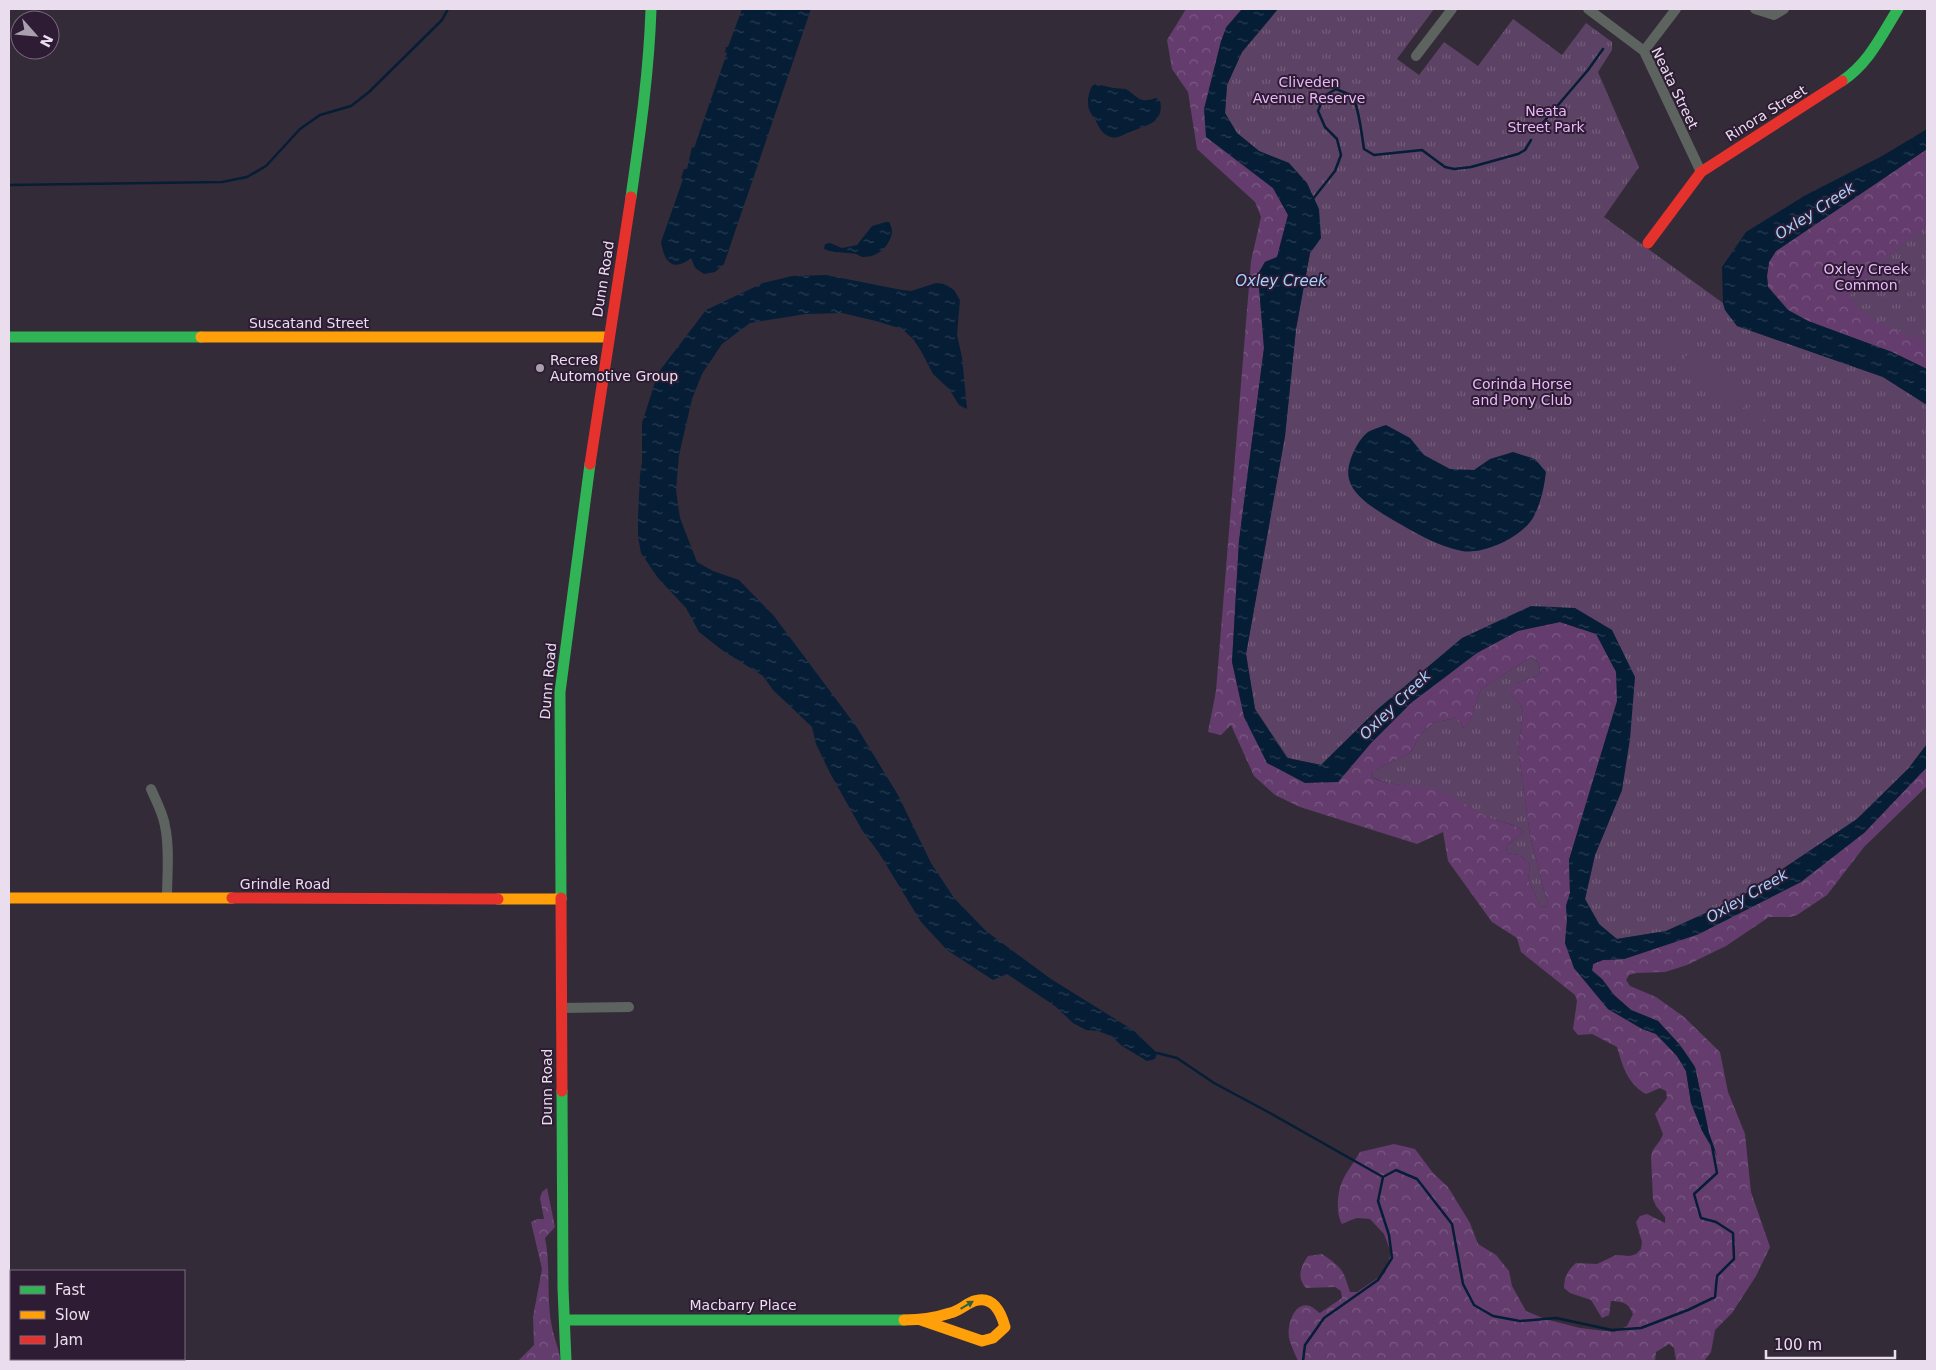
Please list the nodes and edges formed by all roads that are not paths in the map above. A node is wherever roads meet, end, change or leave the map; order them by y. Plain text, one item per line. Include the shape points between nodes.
1 (651, 9) edge
2 (1452, 9) edge
3 (1588, 9) edge
4 (1676, 9) edge
5 (1755, 9) edge
6 (1784, 9) edge
7 (1898, 9) edge
8 (1644, 51) junction
9 (1416, 56) dead end
10 (1701, 172) junction
11 (1648, 243) dead end
12 (9, 337) edge
13 (609, 337) junction
14 (151, 789) dead end
15 (9, 898) edge
16 (167, 898) junction
17 (561, 899) junction
18 (629, 1007) dead end
19 (562, 1008) junction
20 (565, 1320) junction
21 (921, 1320) junction
22 (566, 1361) edge

1 - 13 street, Dunn Road via 644,111
2 - 9 street
3 - 8 street, Neata Street
4 - 8 street
5 - 6 street via 1774,15
7 - 10 street, Rinora Street via 1856,72
8 - 10 street, Neata Street
10 - 11 street, Rinora Street
12 - 13 street, Suscatand Street
13 - 17 street, Dunn Road via 581,520 560,692
14 - 16 street via 165,825
15 - 16 street, Grindle Road
16 - 17 street, Grindle Road
17 - 19 street, Dunn Road
18 - 19 street
19 - 20 street, Dunn Road
20 - 21 street, Macbarry Place
20 - 22 street, Dunn Road
21 -> 21 street, Macbarry Place via 956,1311 973,1301 986,1300 997,1305 1003,1314 1005,1327 998,1336 986,1341 973,1340

